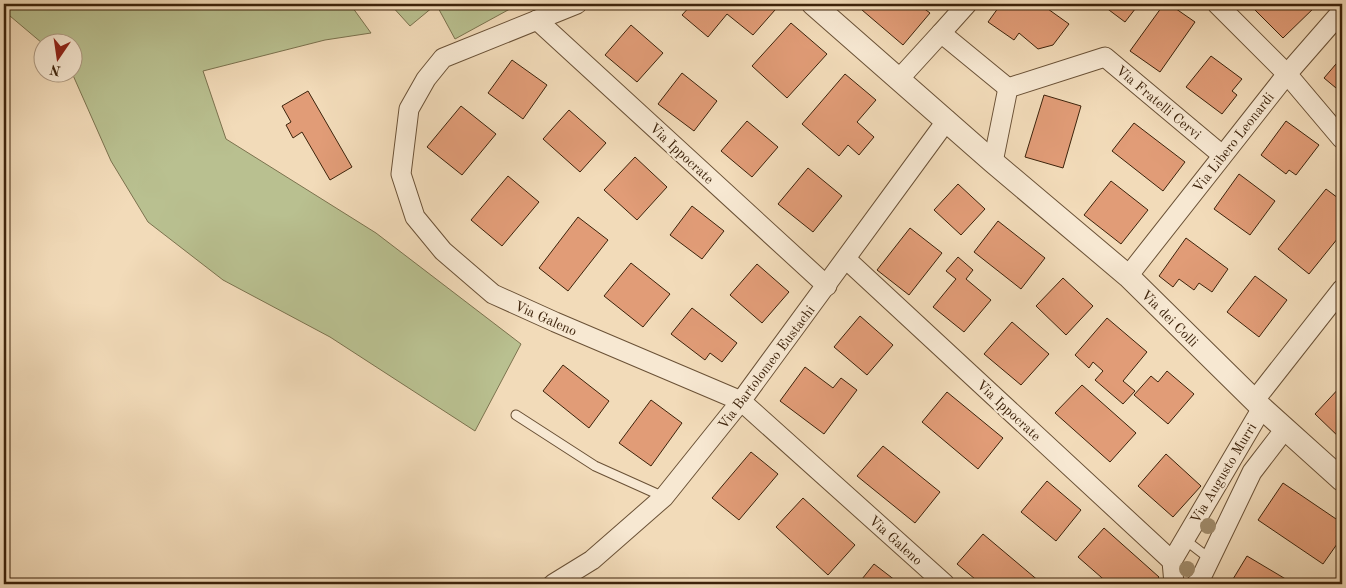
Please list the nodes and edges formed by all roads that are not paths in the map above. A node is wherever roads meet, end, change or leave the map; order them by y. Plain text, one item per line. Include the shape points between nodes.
1 (577, 4) edge
2 (813, 4) edge
3 (967, 4) edge
4 (1217, 4) edge
5 (1342, 11) edge
6 (537, 20) junction
7 (941, 32) junction
8 (1287, 74) junction
9 (899, 79) junction
10 (1008, 88) junction
11 (947, 120) junction
12 (1342, 139) edge
13 (1222, 155) junction
14 (993, 162) junction
15 (846, 259) junction
16 (1128, 276) junction
17 (827, 286) junction
18 (1342, 289) edge
19 (741, 401) junction
20 (1258, 405) junction
21 (516, 415) dead end
22 (1285, 429) junction
23 (1342, 480) edge
24 (664, 497) junction
25 (1184, 538) junction
26 (1210, 559) junction
27 (1172, 561) junction
28 (553, 584) edge
29 (945, 584) edge
30 (1174, 584) edge
31 (1196, 584) edge

1 - 6 street, Via Galeno
2 - 9 street, Via dei Colli
3 - 7 street
4 - 8 street
5 - 8 street, Via Libero Leonardi
6 - 17 street, Via Ippocrate
6 - 19 street, Via Galeno via 443,58 426,78 409,109 401,174 415,217 443,251 493,294
7 - 9 street
7 - 10 street
8 - 12 street
8 - 13 street, Via Libero Leonardi
9 - 11 street, Via dei Colli
10 - 13 street, Via Fratelli Cervi via 1105,57
10 - 14 street
11 - 14 street, Via dei Colli
11 - 15 street, Via Bartolomeo Eustachi
13 - 16 street, Via Libero Leonardi
14 - 16 street, Via dei Colli
15 - 17 street, Via Bartolomeo Eustachi
15 - 27 street, Via Ippocrate
16 - 20 street, Via dei Colli
17 - 19 street, Via Bartolomeo Eustachi
18 - 20 street, Via Augusto Murri
19 - 24 street, Via Bartolomeo Eustachi
19 - 29 street, Via Galeno
20 - 22 street, Via dei Colli
20 - 25 street, Via Augusto Murri
21 - 24 lane via 595,466
22 - 23 street, Via dei Colli
22 - 26 street, Via Augusto Murri via 1252,472
24 - 28 street, Via Bartolomeo Eustachi via 592,560
25 - 26 lane, Via Augusto Murri
25 - 27 street, Via Augusto Murri
26 - 31 street, Via Augusto Murri
27 - 30 street

